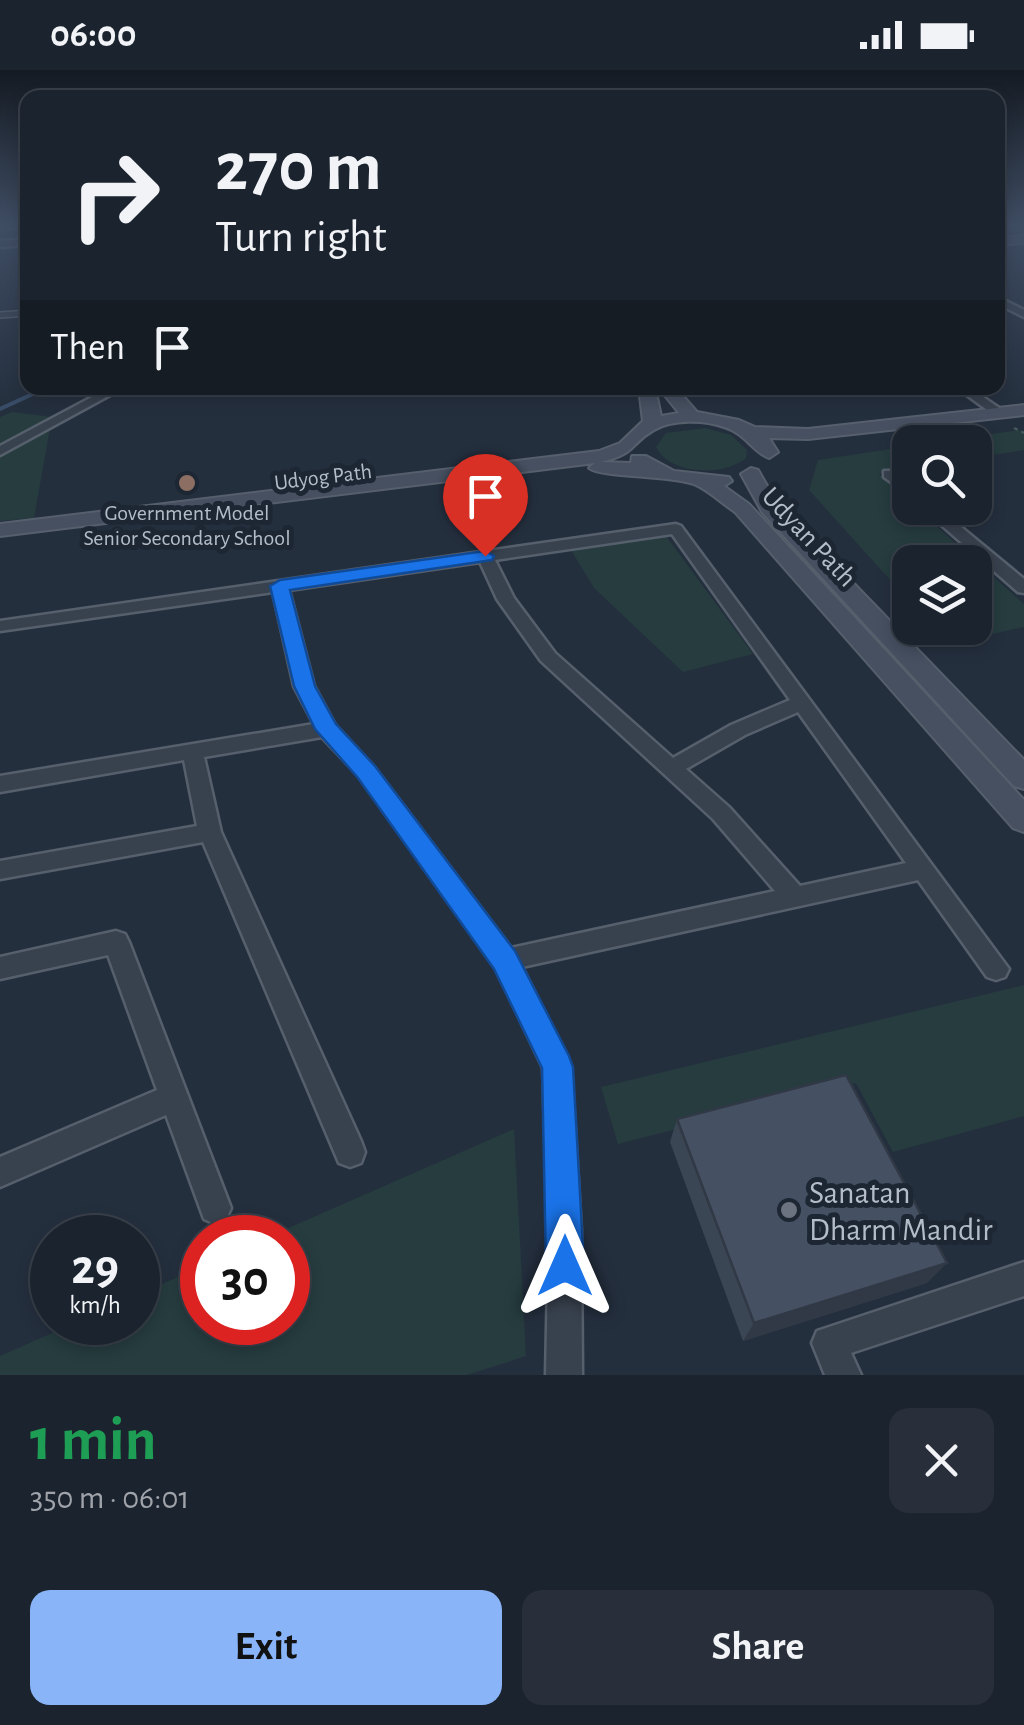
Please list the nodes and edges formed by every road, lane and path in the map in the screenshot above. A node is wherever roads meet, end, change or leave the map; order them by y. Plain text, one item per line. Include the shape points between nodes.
1 (1011, 294) dead end
2 (1005, 295) edge
3 (104, 395) edge
4 (649, 395) edge
5 (673, 395) edge
6 (974, 395) edge
7 (1024, 410) edge
8 (1000, 412) junction
9 (693, 418) junction
10 (1024, 419) edge
11 (652, 424) junction
12 (751, 432) junction
13 (631, 442) junction
14 (0, 450) edge
15 (769, 452) junction
16 (652, 469) junction
17 (751, 474) junction
18 (889, 474) dead end
19 (892, 477) edge
20 (703, 481) junction
21 (949, 525) edge
22 (0, 530) edge
23 (0, 541) edge
24 (485, 556) junction
25 (280, 586) junction
26 (1024, 588) edge
27 (0, 626) edge
28 (802, 702) junction
29 (326, 729) junction
30 (193, 752) junction
31 (672, 768) junction
32 (1024, 778) edge
33 (0, 784) edge
34 (1024, 820) edge
35 (210, 832) junction
36 (923, 869) junction
37 (0, 870) edge
38 (795, 897) junction
39 (505, 960) junction
40 (0, 968) edge
41 (996, 969) dead end
42 (174, 1097) junction
43 (350, 1152) dead end
44 (0, 1172) edge
45 (215, 1208) dead end
46 (1024, 1279) edge
47 (564, 1375) edge
48 (844, 1375) edge

1 - 2 street
3 - 14 street
4 - 11 main road
5 - 9 main road
6 - 8 street
7 - 8 main road
8 - 12 main road via 808,434
9 - 11 main road
9 - 12 main road
10 - 15 main road
11 - 13 main road
12 - 15 main road
13 - 16 main road via 635,456
13 - 22 main road, Udyog Path via 598,457
15 - 17 main road
16 - 20 main road, Udyog Path
16 - 23 main road, Udyog Path via 582,470
17 - 20 main road
17 - 32 main road, Udyan Path via 768,508
18 - 19 street
20 - 34 main road, Udyan Path via 742,508
21 - 26 street
24 - 25 street
24 - 28 street via 676,529
24 - 31 street via 506,599 548,656
25 - 27 street
25 - 29 street via 304,686
28 - 31 street
28 - 36 street
29 - 30 street
29 - 39 street via 367,772
30 - 33 street
30 - 35 street
31 - 38 street
35 - 37 street
35 - 43 street
36 - 38 street
36 - 41 street
38 - 39 street
39 - 47 street via 558,1067
40 - 42 street via 116,942
42 - 44 street
42 - 45 street
46 - 48 street via 829,1343

